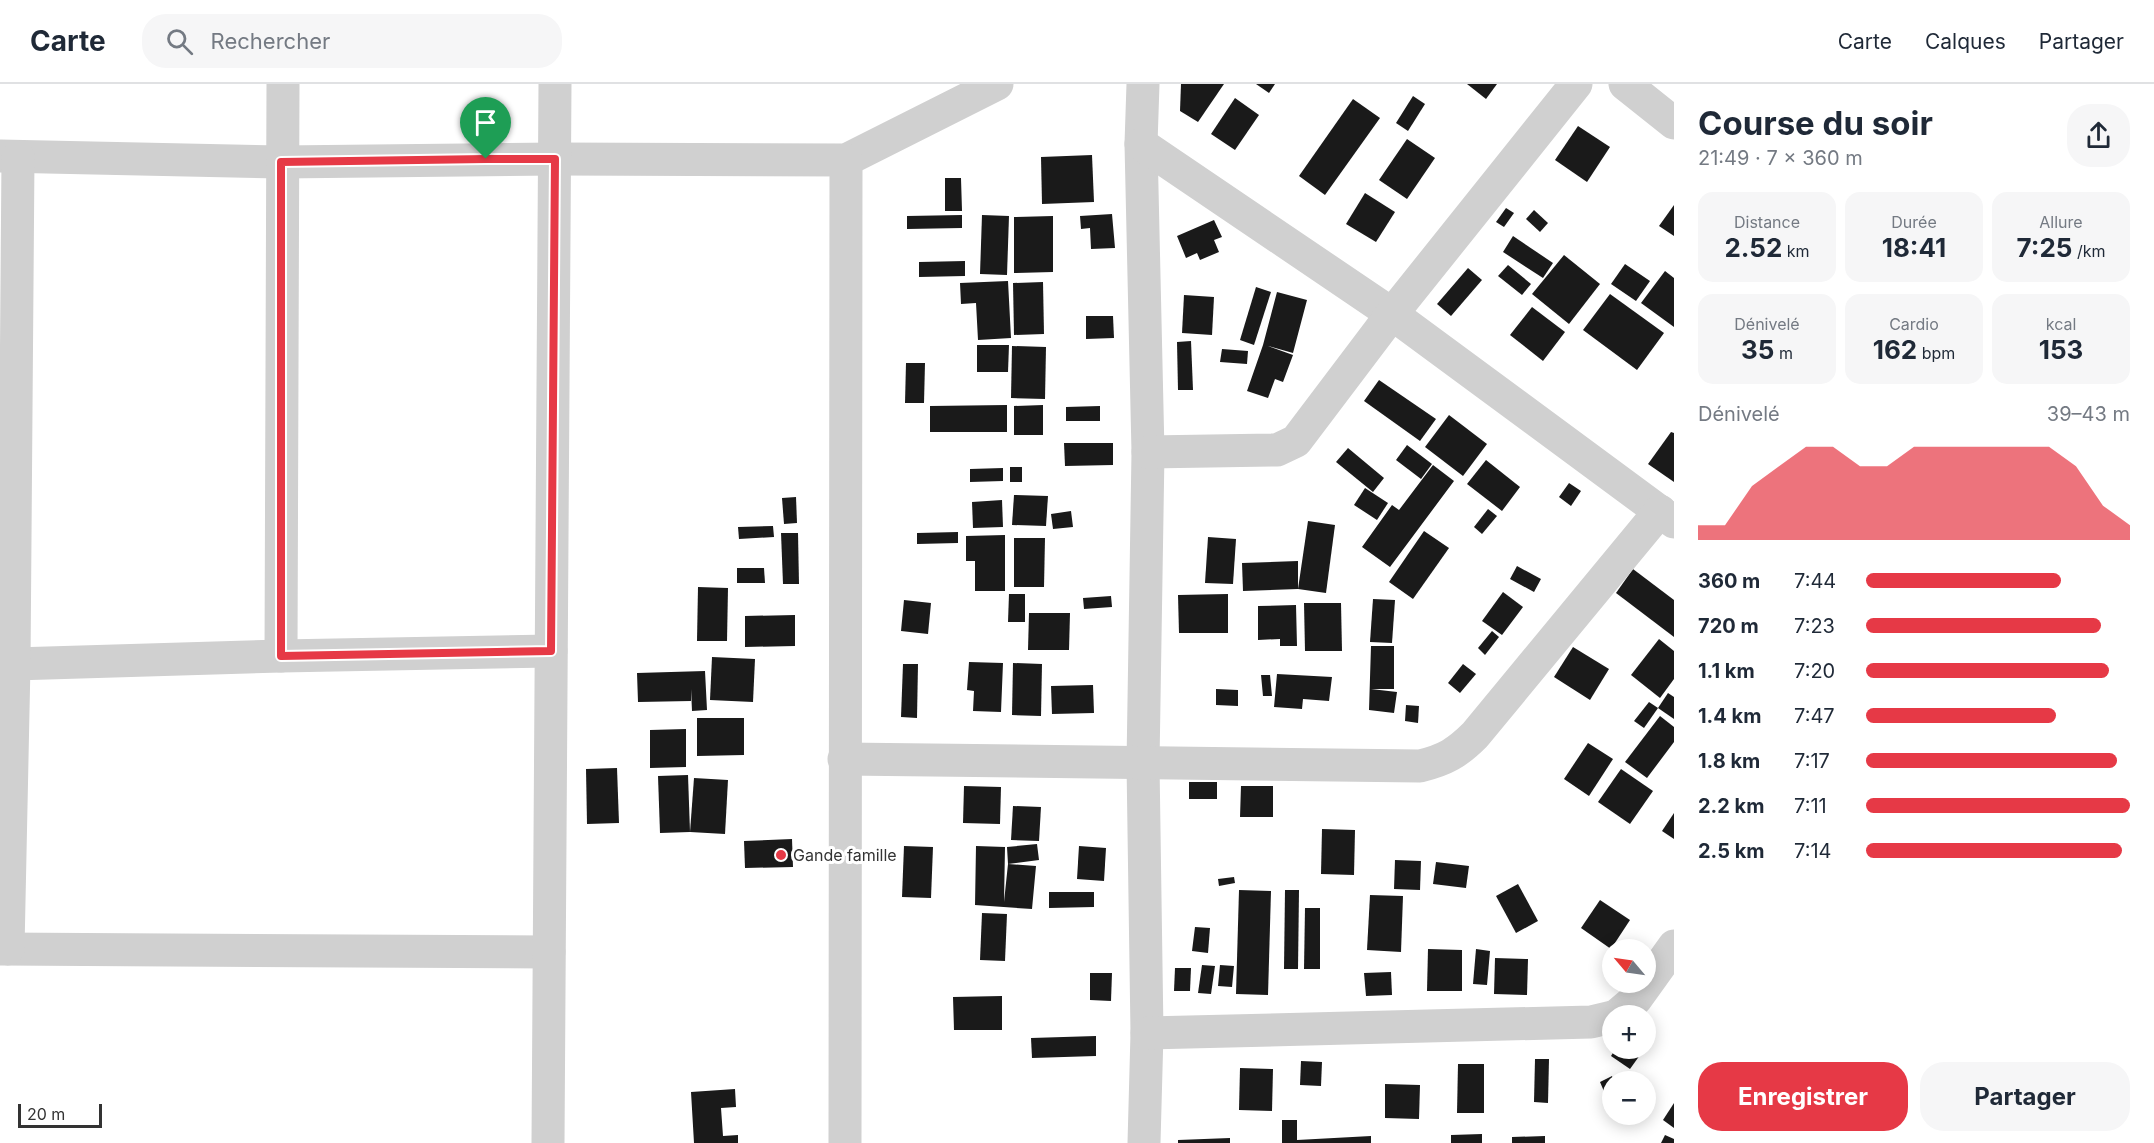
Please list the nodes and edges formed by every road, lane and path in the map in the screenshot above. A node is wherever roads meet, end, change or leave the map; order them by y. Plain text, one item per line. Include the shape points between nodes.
1 (283, 84) edge
2 (555, 84) edge
3 (997, 84) edge
4 (1143, 84) edge
5 (1576, 84) edge
6 (1625, 84) edge
7 (1674, 123) edge
8 (1141, 144) junction
9 (9, 156) edge
10 (555, 159) junction
11 (846, 160) junction
12 (281, 162) junction
13 (1392, 314) junction
14 (1148, 452) junction
15 (1667, 516) edge
16 (551, 651) junction
17 (281, 656) junction
18 (14, 664) junction
19 (844, 759) junction
20 (1143, 763) junction
21 (1674, 946) edge
22 (4, 949) edge
23 (549, 952) junction
24 (1628, 1005) edge
25 (1602, 1019) edge
26 (1147, 1033) junction
27 (548, 1143) edge
28 (845, 1143) edge
29 (1144, 1143) edge

1 - 12 street
2 - 10 street
3 - 11 street
4 - 8 street
5 - 13 street
6 - 7 street
8 - 13 street
8 - 14 street
9 - 12 street
9 - 18 street
10 - 11 street
10 - 12 street
10 - 16 street
11 - 19 street
12 - 17 street
13 - 14 street via 1296,441 1277,450
13 - 15 street
14 - 20 street
15 - 20 street via 1475,735 1443,760 1420,766
16 - 17 street
16 - 23 street
17 - 18 street
18 - 22 street
19 - 20 street
19 - 28 street
20 - 26 street
21 - 24 street
22 - 23 street
23 - 27 street
25 - 26 street
26 - 29 street

